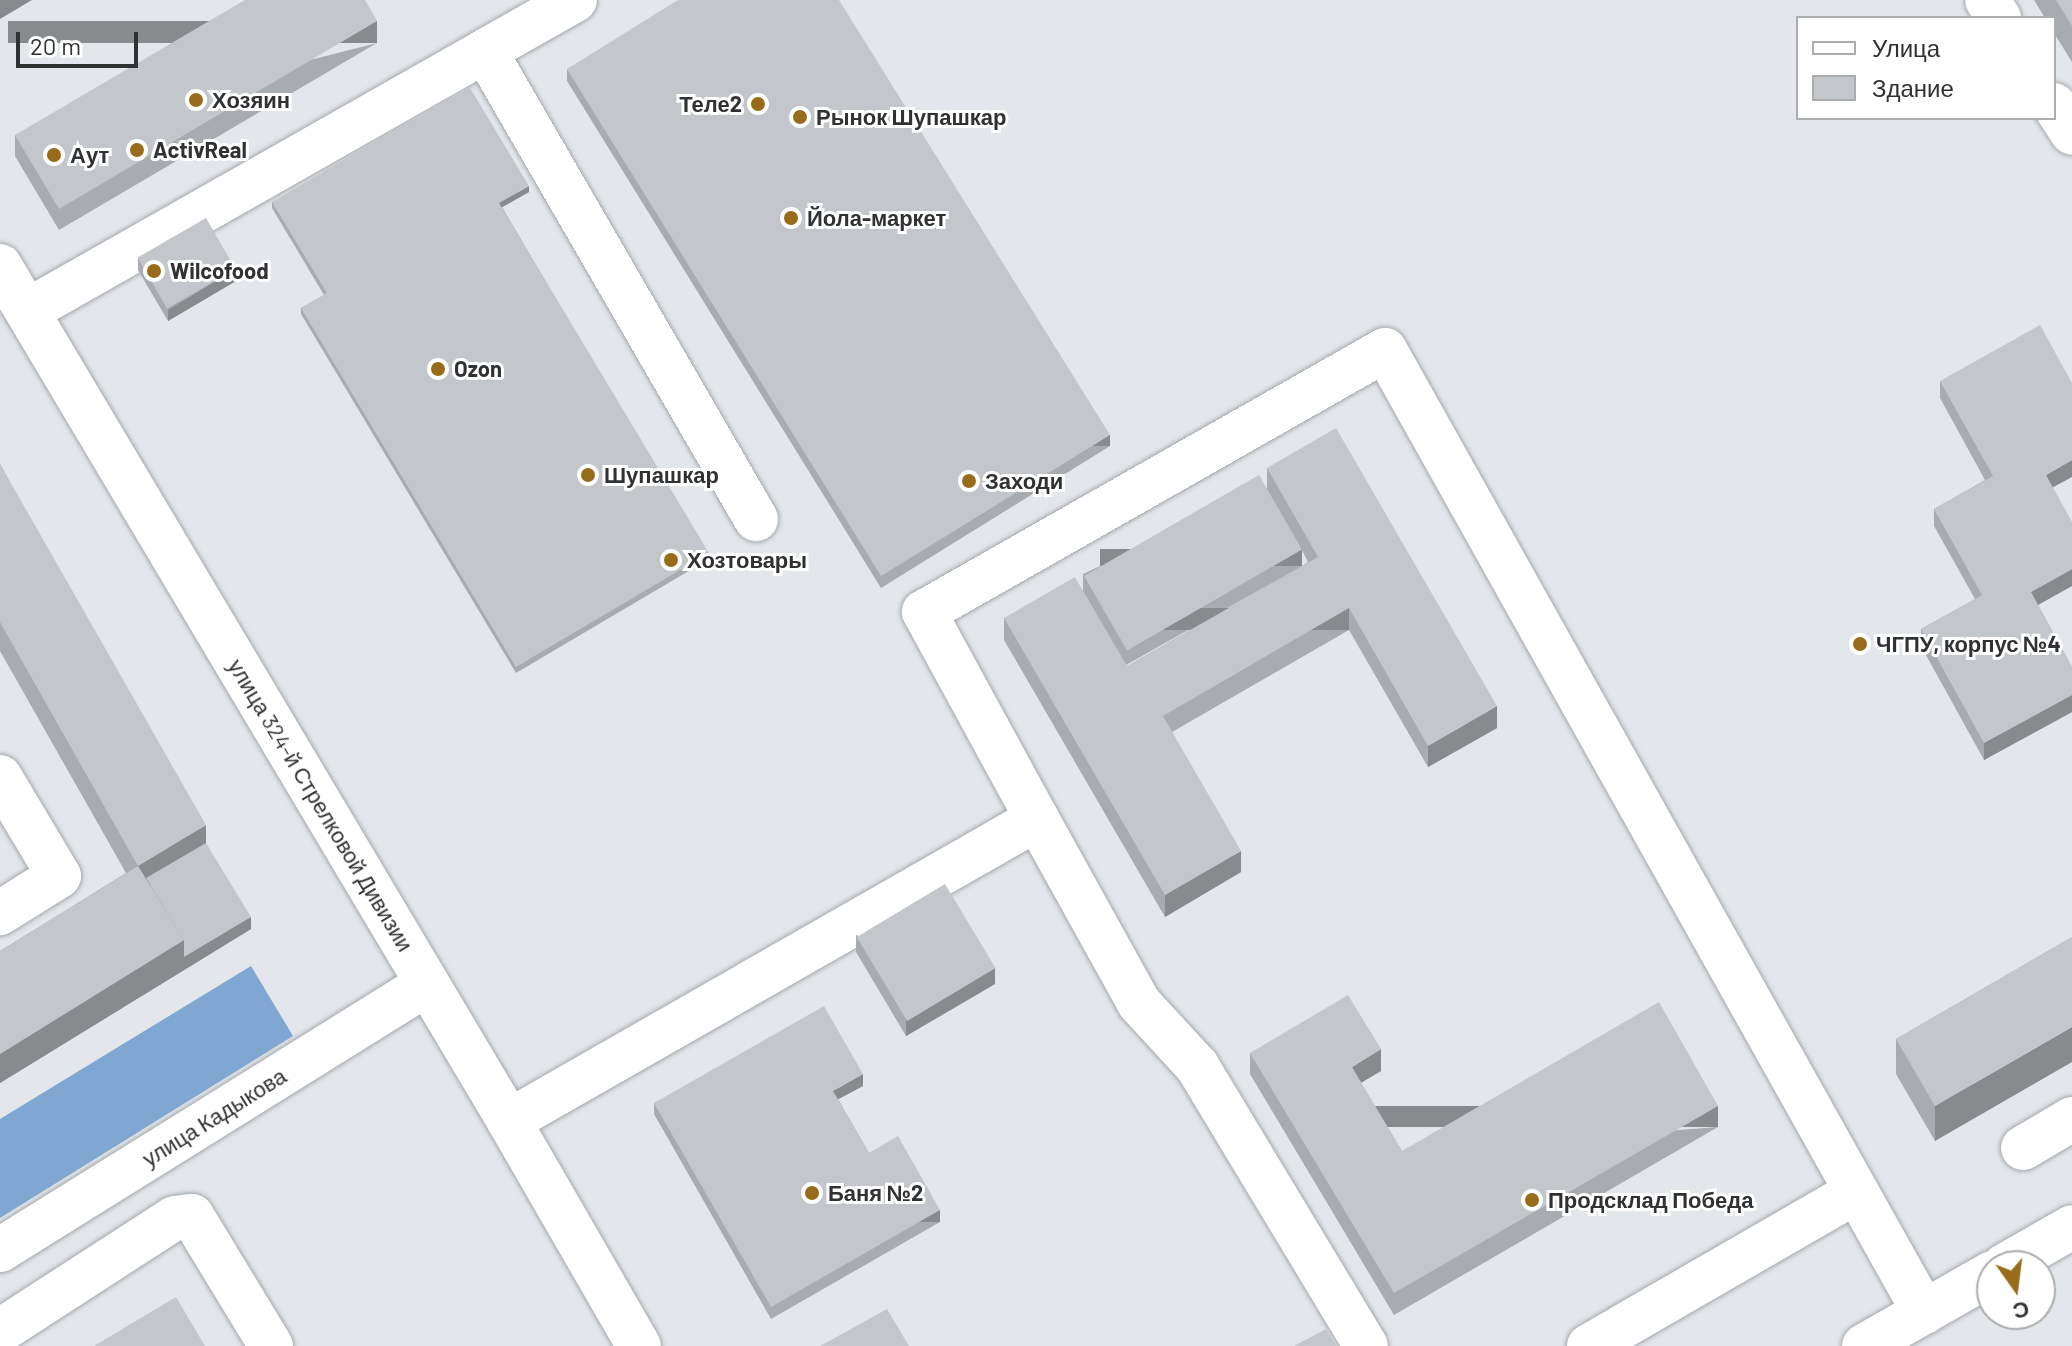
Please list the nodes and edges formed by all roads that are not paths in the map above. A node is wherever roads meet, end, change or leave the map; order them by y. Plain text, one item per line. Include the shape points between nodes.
1 (575, 0) edge
2 (485, 51) junction
3 (2056, 108) edge
4 (2072, 133) edge
5 (0, 266) edge
6 (27, 311) junction
7 (756, 519) dead end
8 (0, 777) edge
9 (1037, 819) junction
10 (0, 913) edge
11 (427, 984) junction
12 (2072, 1119) edge
13 (509, 1121) junction
14 (2023, 1148) dead end
15 (1854, 1193) junction
16 (2072, 1227) edge
17 (0, 1250) edge
18 (2032, 1250) edge
19 (1976, 1282) edge
20 (1924, 1312) junction
21 (0, 1331) edge
22 (271, 1346) edge
23 (639, 1346) edge
24 (1366, 1346) edge
25 (1589, 1346) edge
26 (1864, 1346) edge

1 - 2 street
2 - 6 street
2 - 7 street
3 - 4 street
5 - 6 street, улица 324-й Стрелковой Дивизии
6 - 11 street, улица 324-й Стрелковой Дивизии
8 - 10 street via 59,876
9 - 13 street
9 - 15 street via 924,612 1385,350
9 - 24 street via 1139,1003 1197,1066
11 - 13 street, улица 324-й Стрелковой Дивизии
11 - 17 street, улица Кадыкова
12 - 14 street
13 - 23 street, улица 324-й Стрелковой Дивизии
15 - 20 street
15 - 25 street
16 - 18 street
19 - 20 street
20 - 26 street
21 - 22 street via 175,1218 192,1216

